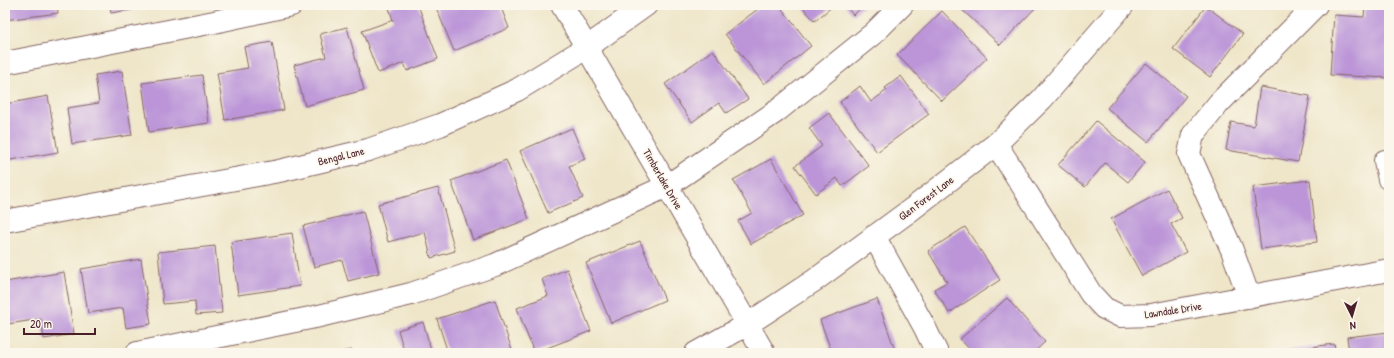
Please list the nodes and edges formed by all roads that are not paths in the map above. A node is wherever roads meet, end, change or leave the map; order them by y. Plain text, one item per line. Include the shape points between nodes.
1 (291, 5) edge
2 (562, 5) edge
3 (646, 5) edge
4 (902, 5) edge
5 (1123, 5) edge
6 (1316, 5) edge
7 (586, 48) junction
8 (5, 63) edge
9 (996, 144) junction
10 (667, 186) junction
11 (5, 221) edge
12 (874, 236) junction
13 (1389, 270) edge
14 (1249, 297) junction
15 (748, 324) junction
16 (136, 353) edge
17 (696, 353) edge
18 (764, 353) edge
19 (937, 353) edge

1 - 8 street
2 - 7 street, Timberlake Drive
3 - 7 street, Bengal Lane
4 - 10 street via 874,33 777,111
5 - 9 street, Glen Forest Lane via 1042,99
6 - 14 street via 1219,103 1193,135 1189,154 1232,250
7 - 10 street, Timberlake Drive
7 - 11 street, Bengal Lane via 517,90 440,125 368,150 279,171
9 - 12 street, Glen Forest Lane
9 - 14 street, Lawndale Drive via 1091,294 1104,308 1120,316 1151,315
10 - 15 street, Timberlake Drive
10 - 16 street via 495,265 411,294 315,317
12 - 15 street, Glen Forest Lane via 815,280
12 - 19 street
13 - 14 street, Lawndale Drive
15 - 17 street, Glen Forest Lane
15 - 18 street, Timberlake Drive

